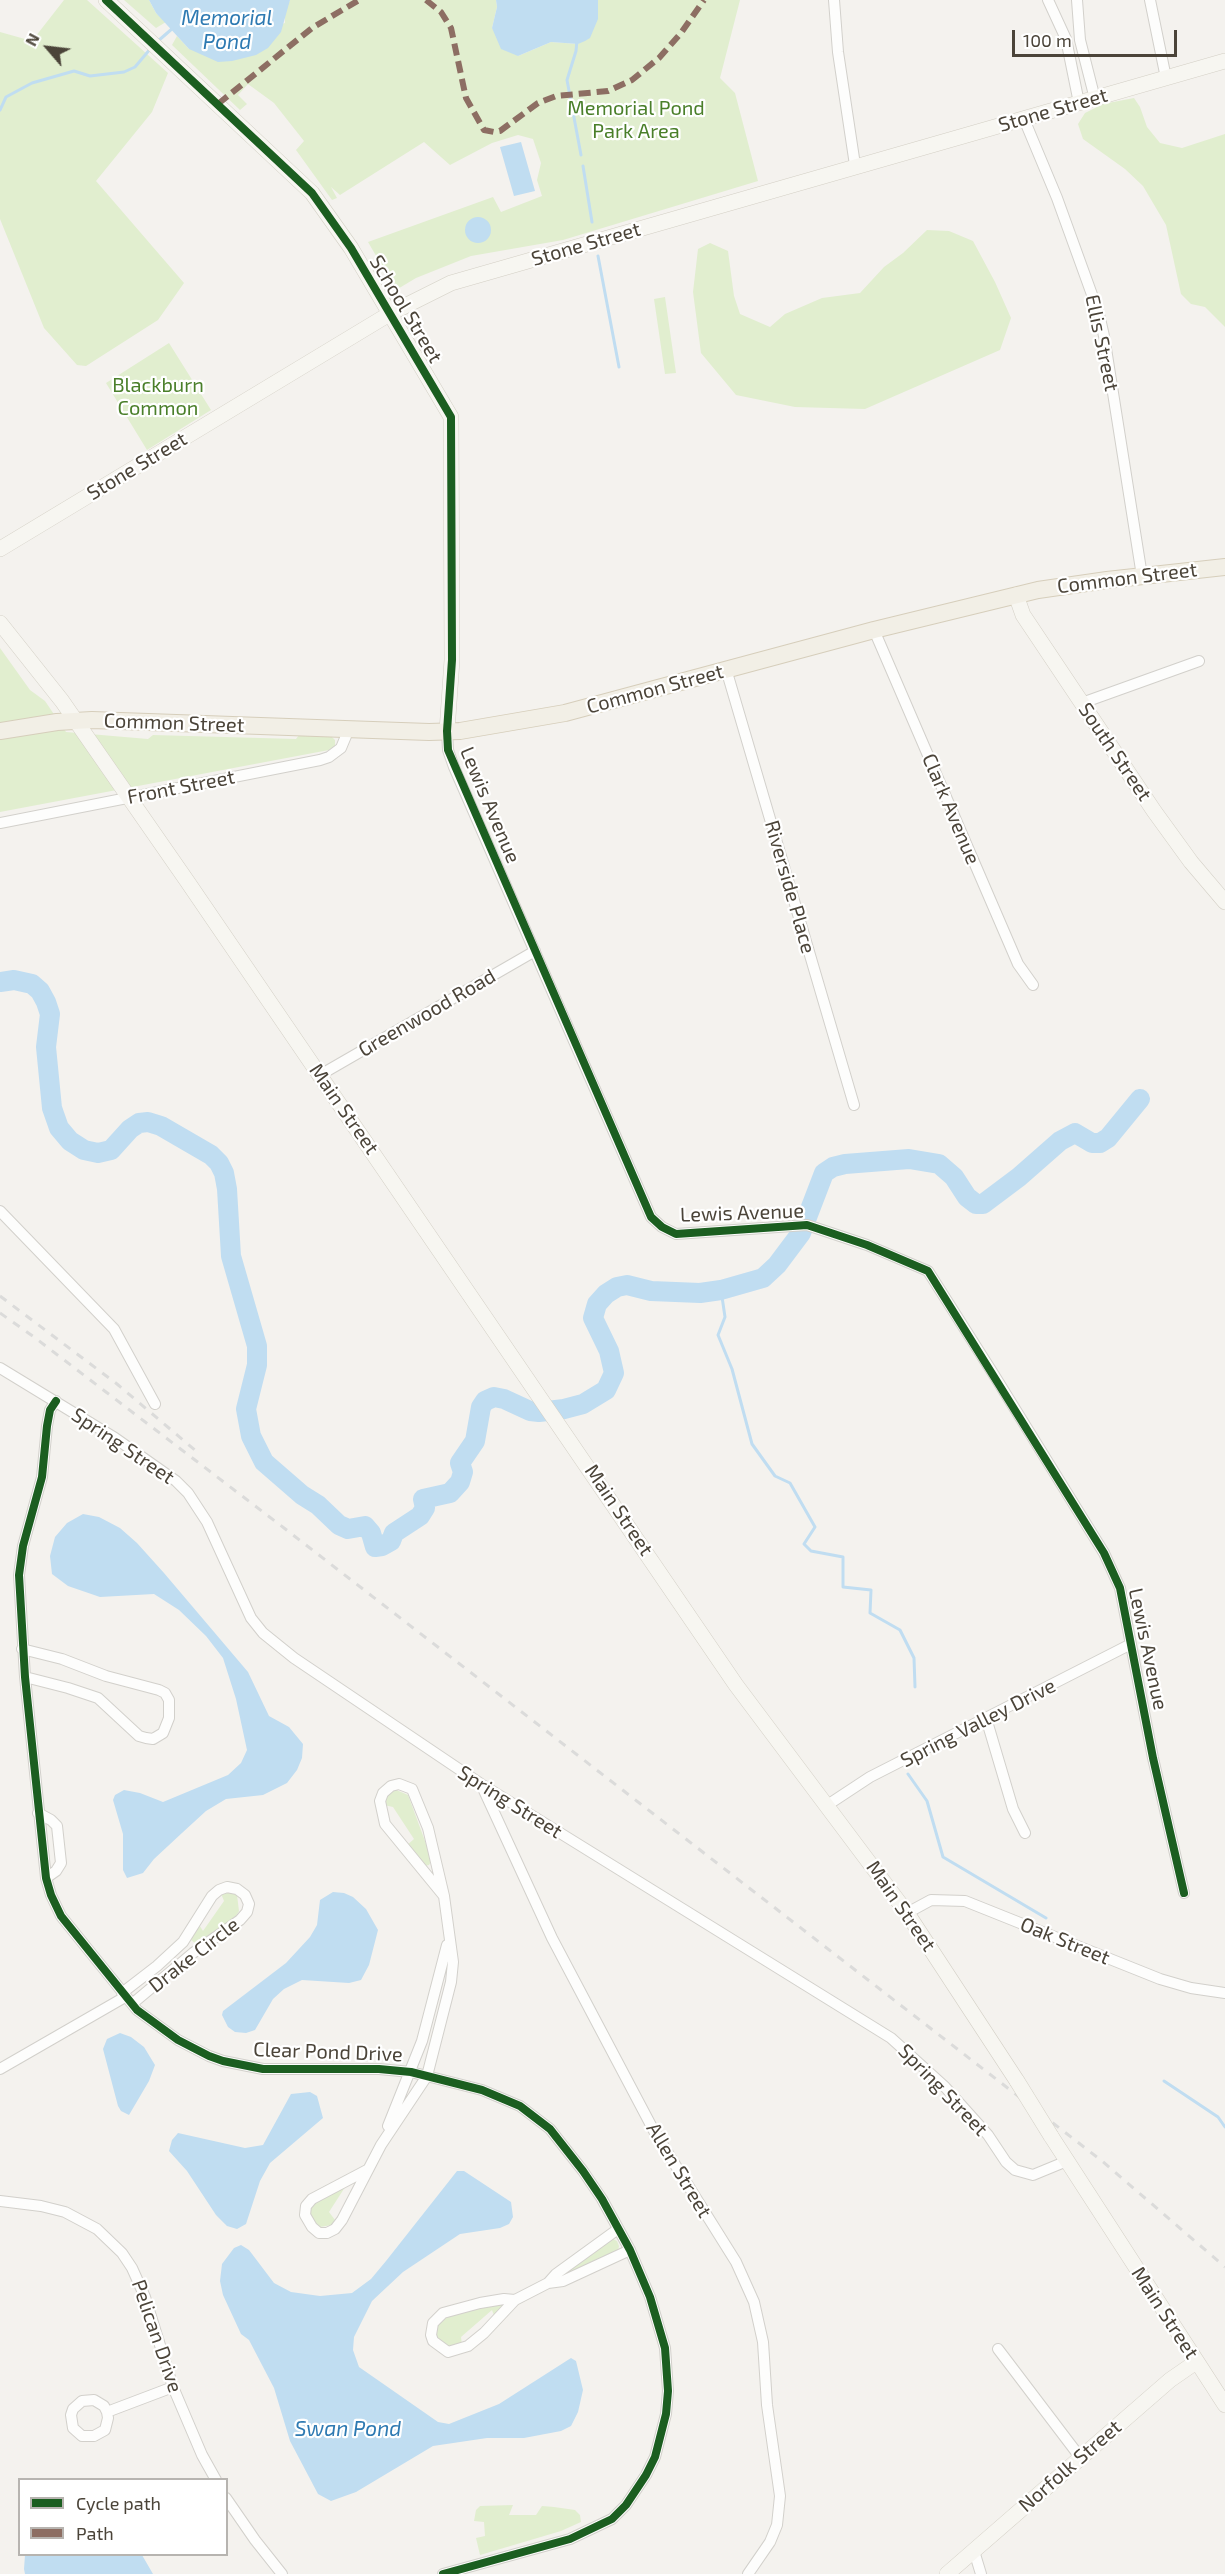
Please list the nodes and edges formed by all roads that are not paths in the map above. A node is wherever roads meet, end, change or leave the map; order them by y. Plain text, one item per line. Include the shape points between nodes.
1 (106, 0) edge
2 (834, 0) edge
3 (1048, 0) edge
4 (1077, 0) edge
5 (1150, 0) edge
6 (1078, 24) junction
7 (1062, 28) junction
8 (1225, 62) edge
9 (1166, 78) junction
10 (1095, 99) junction
11 (1079, 103) junction
12 (1024, 119) junction
13 (855, 165) junction
14 (391, 313) junction
15 (0, 549) edge
16 (1225, 567) edge
17 (1142, 576) junction
18 (1016, 595) junction
19 (0, 623) edge
20 (874, 630) junction
21 (1199, 661) dead end
22 (726, 669) junction
23 (1082, 703) junction
24 (76, 720) junction
25 (346, 729) junction
26 (0, 731) edge
27 (447, 732) junction
28 (128, 797) junction
29 (0, 823) edge
30 (1225, 902) edge
31 (535, 951) junction
32 (1033, 985) dead end
33 (320, 1075) junction
34 (854, 1105) dead end
35 (0, 1211) edge
36 (0, 1368) edge
37 (56, 1401) junction
38 (155, 1404) dead end
39 (1131, 1644) junction
40 (22, 1649) junction
41 (24, 1677) junction
42 (986, 1718) junction
43 (481, 1784) junction
44 (826, 1806) junction
45 (38, 1813) junction
46 (1025, 1833) dead end
47 (46, 1878) junction
48 (1184, 1893) dead end
49 (444, 1896) junction
50 (907, 1913) junction
51 (449, 1939) junction
52 (183, 1942) junction
53 (193, 1953) junction
54 (1225, 1993) edge
55 (126, 1998) junction
56 (0, 2069) edge
57 (411, 2072) junction
58 (426, 2076) junction
59 (381, 2145) junction
60 (1067, 2161) junction
61 (367, 2170) junction
62 (0, 2201) edge
63 (618, 2229) junction
64 (630, 2250) junction
65 (548, 2283) junction
66 (514, 2300) junction
67 (998, 2349) dead end
68 (1196, 2362) junction
69 (173, 2386) junction
70 (1225, 2404) edge
71 (107, 2412) dead end
72 (1080, 2457) junction
73 (215, 2478) edge
74 (228, 2501) edge
75 (974, 2551) junction
76 (271, 2569) edge
77 (282, 2574) edge
78 (442, 2574) edge
79 (748, 2574) edge
80 (947, 2574) edge
81 (981, 2574) edge

1 - 14 street, School Street via 312,193
2 - 13 street
3 - 7 street
4 - 6 street
5 - 9 street
6 - 7 street
6 - 10 street
7 - 11 street
8 - 9 street, Stone Street
9 - 10 street, Stone Street
10 - 11 street, Stone Street
11 - 12 street, Stone Street
12 - 13 street, Stone Street
12 - 17 street, Ellis Street via 1058,198 1099,314
13 - 14 street, Stone Street via 473,275 435,289
14 - 15 street, Stone Street
14 - 27 street, School Street via 451,417 452,660
16 - 17 main road, Common Street
17 - 18 main road, Common Street
18 - 20 main road, Common Street
18 - 23 street, South Street via 1023,615
19 - 24 street, Main Street
20 - 22 main road, Common Street
20 - 32 street, Clark Avenue via 1018,964
21 - 23 street
22 - 27 main road, Common Street via 565,713
22 - 34 street, Riverside Place
23 - 30 street, South Street via 1179,846
24 - 25 main road, Common Street
24 - 26 main road, Common Street
24 - 28 street, Main Street
25 - 27 main road, Common Street
25 - 28 street, Front Street via 341,748 320,760
27 - 31 street, Lewis Avenue via 454,767
28 - 29 street, Front Street
28 - 33 street, Main Street
31 - 33 street, Greenwood Road
31 - 39 street, Lewis Avenue via 651,1217 662,1227 676,1234 802,1225 867,1245 928,1271 1104,1553 1120,1588
33 - 44 street, Main Street via 736,1684
35 - 38 street via 114,1329
36 - 37 street, Spring Street
37 - 40 street, Clear Pond Drive via 50,1410 42,1477 20,1560
37 - 43 street, Spring Street via 158,1467 188,1493 217,1542 244,1606 263,1633
39 - 42 street, Spring Valley Drive
39 - 48 street, Lewis Avenue
40 - 41 street, Clear Pond Drive
40 - 41 street via 159,1690 169,1700 169,1718 163,1733 146,1738 98,1698
41 - 45 street, Clear Pond Drive
42 - 44 street, Spring Valley Drive via 870,1778
42 - 46 street via 1013,1809
43 - 60 street, Spring Street via 891,2038 945,2087 1015,2170 1033,2175
43 - 79 street, Allen Street via 552,1938 654,2132 736,2262 754,2302 763,2342 780,2496 777,2525
44 - 50 street, Main Street
45 - 47 street, Clear Pond Drive
45 - 47 street via 57,1826 61,1863
47 - 55 street, Clear Pond Drive via 61,1916
49 - 49 street via 417,1797 406,1786 391,1786 380,1801 385,1824
49 - 51 street
50 - 54 street, Oak Street via 932,1900 965,1901 1160,1979
50 - 60 street, Main Street, bridge
51 - 57 street
51 - 58 street via 451,1982
52 - 53 street
52 - 53 street, Drake Circle via 219,1890 227,1887 246,1895 249,1904 240,1920
52 - 55 street, Drake Circle
53 - 55 street, Drake Circle
55 - 56 street
55 - 57 street, Clear Pond Drive via 178,2040 223,2061 278,2070
57 - 58 street, Clear Pond Drive
57 - 59 street
58 - 59 street
58 - 63 street, Clear Pond Drive via 504,2098 535,2116 577,2162
59 - 61 street
60 - 68 street, Main Street
61 - 61 street via 312,2199 305,2214 312,2228 319,2233 335,2229
62 - 69 street, Pelican Drive via 45,2206 71,2214 103,2234 122,2253 145,2297
63 - 64 street, Clear Pond Drive
63 - 65 street
64 - 65 street via 563,2281
64 - 78 street, Clear Pond Drive via 660,2326 667,2371 663,2429 646,2475 626,2505 595,2529
65 - 66 street
66 - 66 street via 480,2303 443,2313 433,2323 433,2341 448,2352 468,2346
67 - 72 street
68 - 70 street, Main Street
68 - 72 street, Norfolk Street
69 - 71 street
69 - 73 street, Pelican Drive
72 - 75 street, Norfolk Street
74 - 76 street
75 - 80 street, Norfolk Street
75 - 81 street
76 - 77 street

